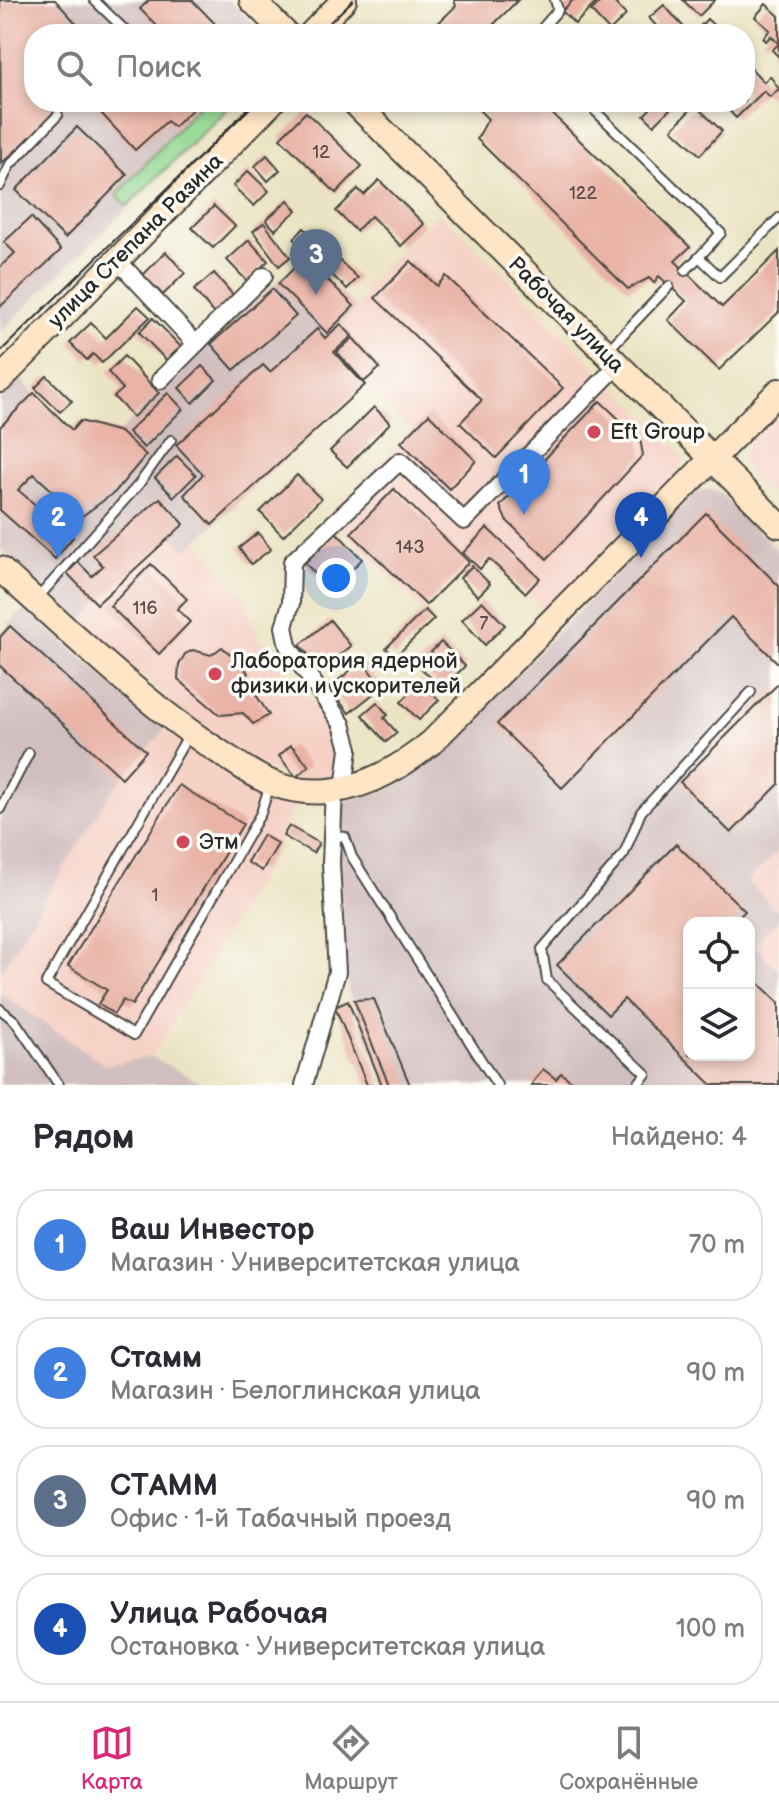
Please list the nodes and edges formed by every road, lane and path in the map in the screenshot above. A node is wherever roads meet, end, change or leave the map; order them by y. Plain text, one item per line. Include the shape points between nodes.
1 (94, 0) edge
2 (252, 0) edge
3 (344, 0) edge
4 (555, 0) edge
5 (119, 24) edge
6 (276, 24) edge
7 (321, 24) edge
8 (546, 24) edge
9 (262, 112) edge
10 (364, 112) edge
11 (596, 112) edge
12 (58, 115) dead end
13 (0, 186) edge
14 (779, 218) edge
15 (699, 257) junction
16 (118, 261) junction
17 (685, 271) dead end
18 (264, 276) dead end
19 (669, 286) dead end
20 (196, 344) junction
21 (610, 359) junction
22 (0, 380) edge
23 (160, 380) dead end
24 (778, 394) edge
25 (171, 440) dead end
26 (710, 459) junction
27 (779, 525) edge
28 (0, 569) edge
29 (35, 600) junction
30 (751, 692) dead end
31 (190, 733) junction
32 (29, 753) dead end
33 (271, 783) junction
34 (339, 789) junction
35 (0, 809) edge
36 (332, 835) junction
37 (0, 1009) edge
38 (59, 1085) edge
39 (304, 1085) edge
40 (497, 1085) edge
41 (637, 1085) edge

1 - 5 lane
2 - 6 main road
3 - 7 main road
4 - 8 lane via 558,10
9 - 16 main road, улица Степана Разина
10 - 21 main road, Рабочая улица
11 - 15 lane via 721,233
12 - 13 lane via 10,165
14 - 15 lane via 720,277
15 - 17 lane
16 - 20 street
16 - 22 main road, улица Степана Разина
18 - 20 street
19 - 21 lane
20 - 23 street
21 - 26 main road, Рабочая улица
21 - 34 street via 464,521 400,461 292,562 291,603 284,627 288,646 342,724 349,749
24 - 26 main road
25 - 29 lane via 139,484
26 - 27 main road, Рабочая улица
26 - 34 main road via 432,742 404,766
28 - 29 main road
29 - 31 main road
30 - 41 lane via 641,812 624,854 542,949 547,980 646,1074
31 - 33 main road
31 - 33 lane via 46,983 134,1035 261,813
32 - 35 lane
33 - 34 main road via 294,790
34 - 36 street
36 - 39 street via 337,972
36 - 40 lane via 345,837 352,857
37 - 38 lane via 15,1021

